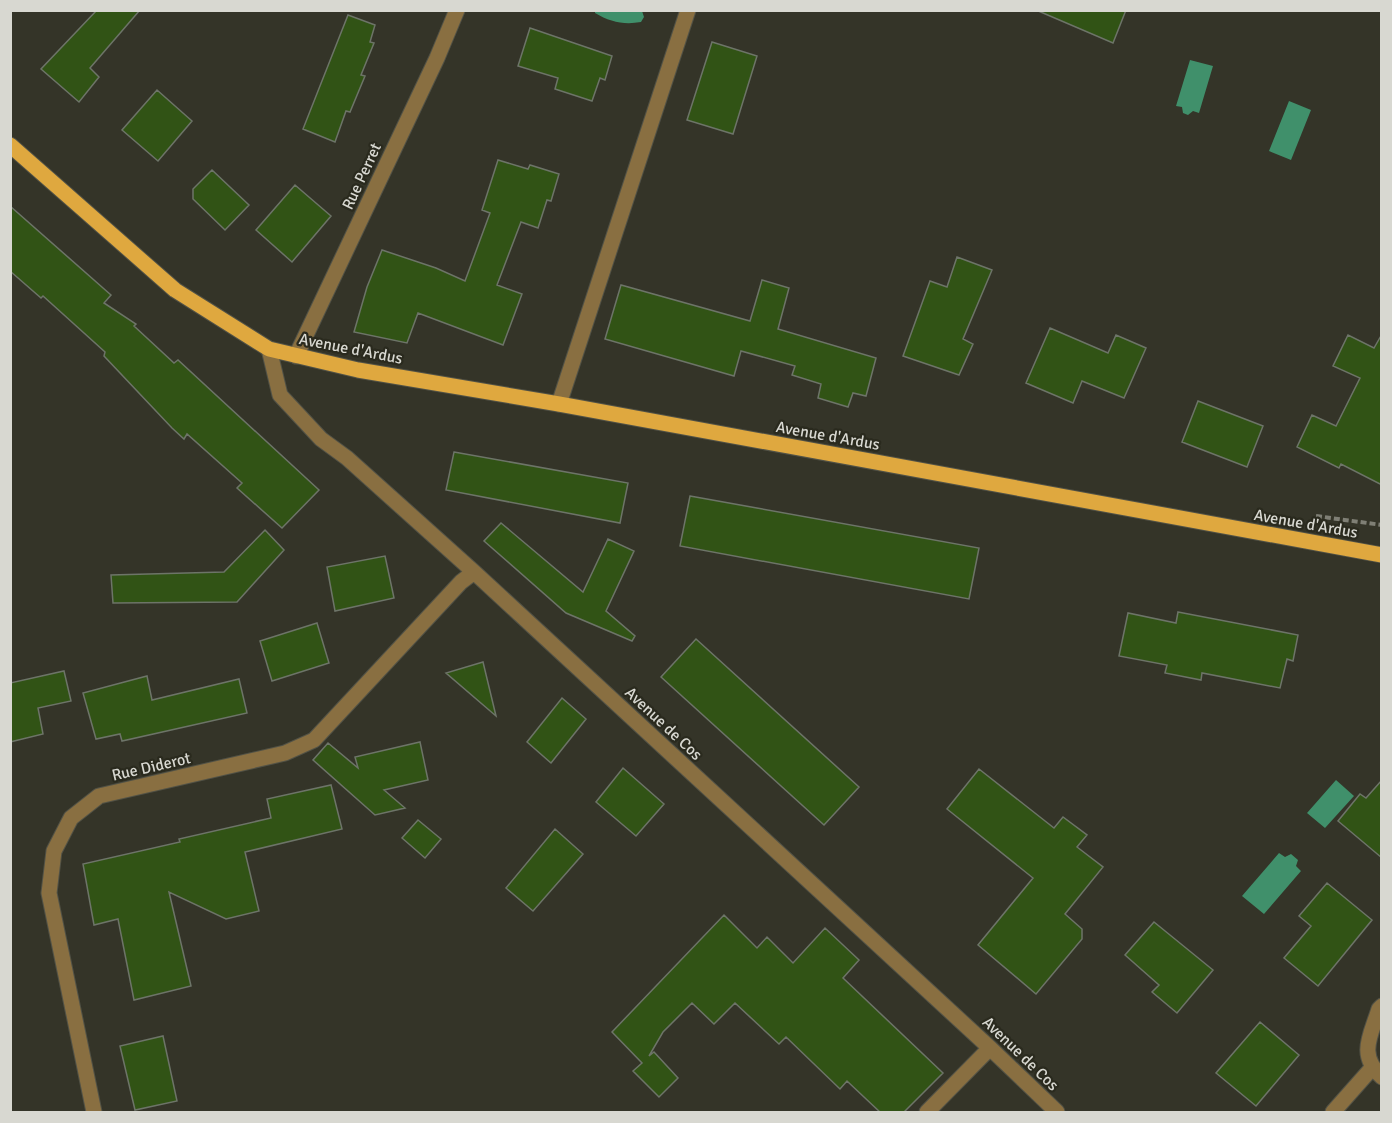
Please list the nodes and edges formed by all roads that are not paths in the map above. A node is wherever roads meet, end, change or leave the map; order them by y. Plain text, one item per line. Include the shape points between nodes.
1 (457, 10) edge
2 (688, 10) edge
3 (10, 145) edge
4 (269, 349) junction
5 (296, 356) junction
6 (559, 404) junction
7 (1382, 555) edge
8 (474, 572) junction
9 (1382, 1006) edge
10 (990, 1048) junction
11 (1377, 1072) edge
12 (94, 1113) edge
13 (927, 1113) edge
14 (1057, 1113) edge
15 (1333, 1113) edge

1 - 5 street, Rue Perret
2 - 6 street
3 - 4 main road, Avenue d'Ardus via 174,290
4 - 5 main road, Avenue d'Ardus
4 - 8 street, Avenue de Cos via 280,394 321,439
5 - 6 main road, Avenue d'Ardus
6 - 7 main road, Avenue d'Ardus
8 - 10 street, Avenue de Cos
8 - 12 street, Rue Diderot via 314,740 285,753 99,796 71,818 54,851 49,892
9 - 11 street via 1366,1051
10 - 13 street
10 - 14 street, Avenue de Cos
11 - 15 street

